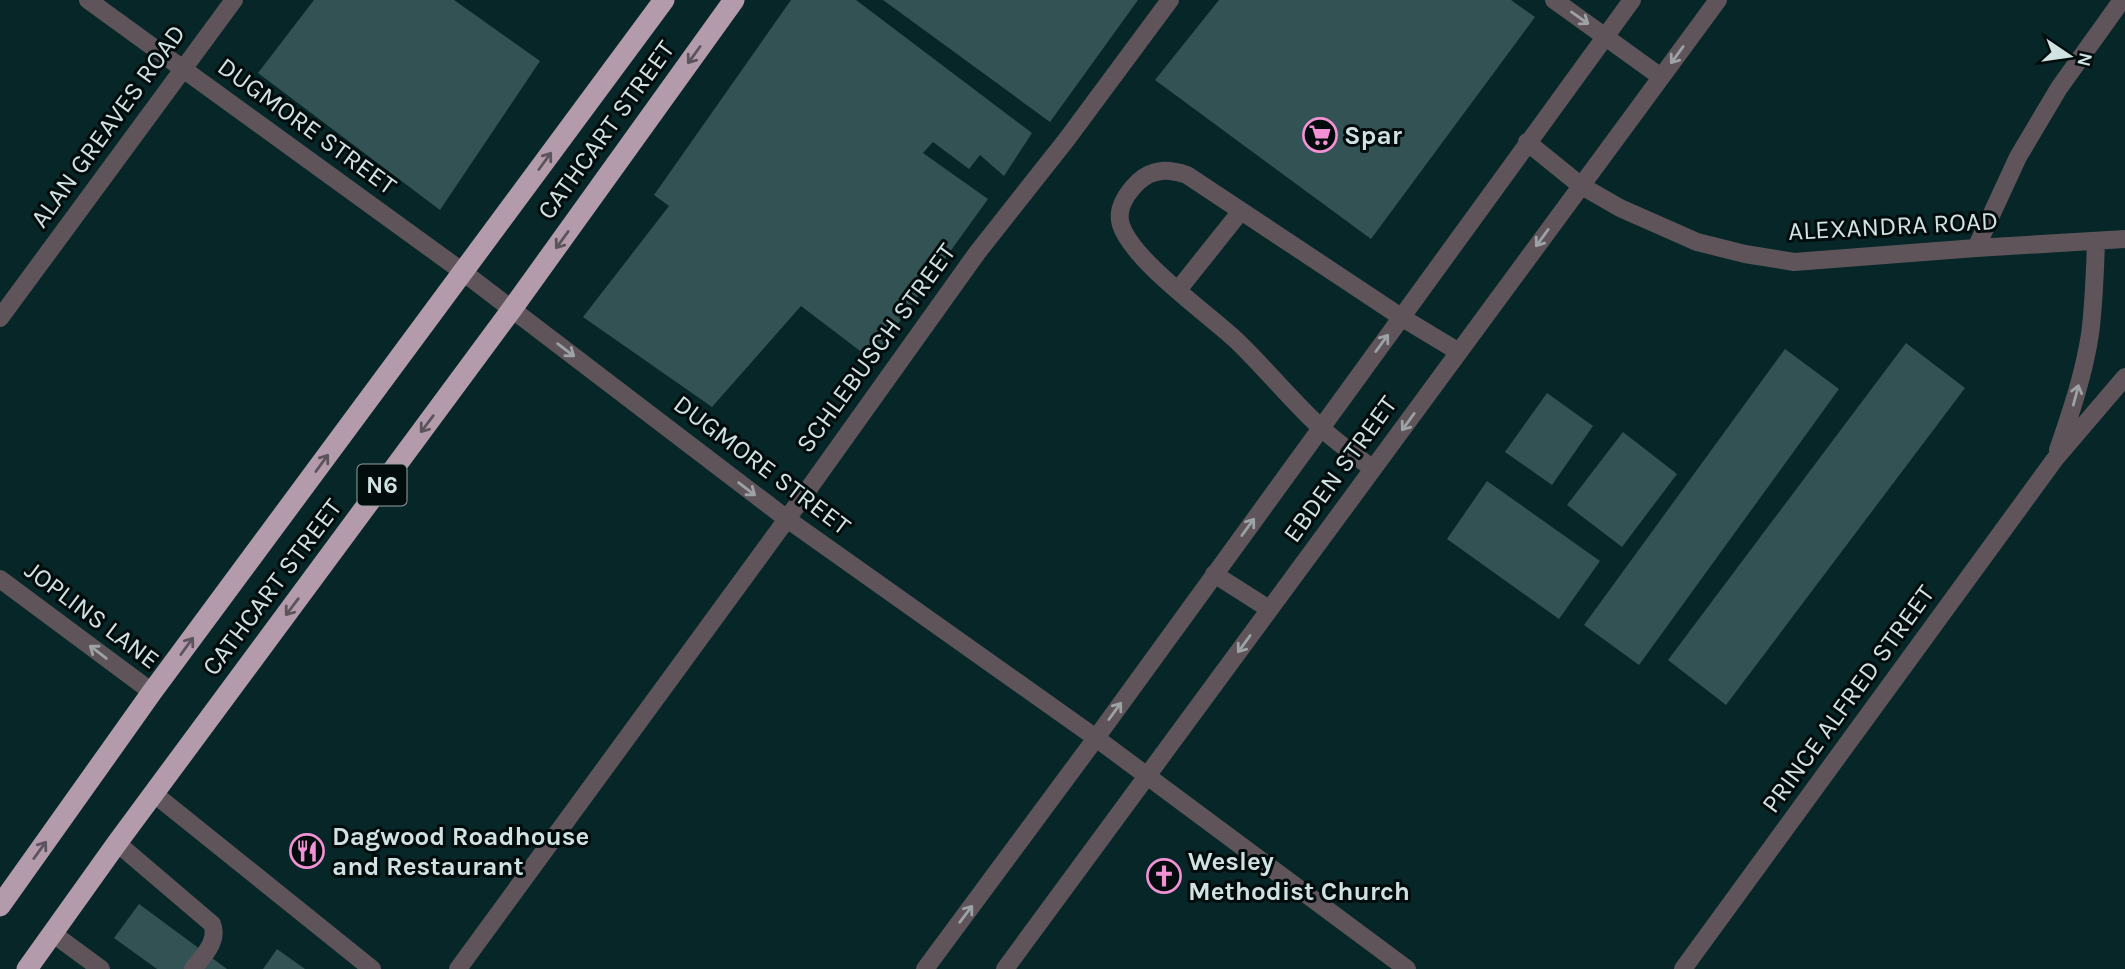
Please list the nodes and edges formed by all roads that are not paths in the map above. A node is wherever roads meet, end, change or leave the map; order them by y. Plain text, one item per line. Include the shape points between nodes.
1 (88, 0) edge
2 (234, 0) edge
3 (664, 0) edge
4 (734, 0) edge
5 (1170, 0) edge
6 (1554, 0) edge
7 (1632, 0) edge
8 (1718, 0) edge
9 (2122, 0) edge
10 (1606, 36) junction
11 (183, 69) junction
12 (1661, 77) junction
13 (1527, 142) junction
14 (1580, 185) junction
15 (1241, 211) junction
16 (2125, 239) edge
17 (2096, 242) junction
18 (1976, 248) junction
19 (463, 272) junction
20 (1178, 290) junction
21 (512, 309) junction
22 (1401, 317) junction
23 (0, 318) edge
24 (1459, 352) junction
25 (2125, 377) edge
26 (1320, 427) junction
27 (2055, 460) junction
28 (1373, 469) junction
29 (787, 519) junction
30 (1214, 574) junction
31 (0, 579) edge
32 (1269, 609) junction
33 (152, 692) junction
34 (1096, 738) junction
35 (1147, 776) junction
36 (153, 793) junction
37 (117, 843) junction
38 (0, 906) edge
39 (52, 933) junction
40 (27, 969) edge
41 (101, 969) edge
42 (193, 969) edge
43 (372, 969) edge
44 (458, 969) edge
45 (925, 969) edge
46 (1005, 969) edge
47 (1407, 969) edge
48 (1683, 969) edge

1 - 11 street, DUGMORE STREET
2 - 11 street, ALAN GREAVES ROAD
19 -> 3 highway, CATHCART STREET / N6
4 -> 21 highway, CATHCART STREET / N6
5 - 29 street, SCHLEBUSCH STREET via 977,253
6 -> 10 street
7 - 10 street, EBDEN STREET
8 -> 12 street, EBDEN STREET
9 - 18 street via 2059,88 2018,157
10 - 12 street
10 - 13 street, EBDEN STREET
11 - 19 street, DUGMORE STREET
11 - 23 street, ALAN GREAVES ROAD
12 - 14 street, EBDEN STREET
13 - 14 street, ALEXANDRA ROAD
13 - 22 street, EBDEN STREET
14 - 18 street, ALEXANDRA ROAD via 1697,242 1794,262
14 -> 24 street, EBDEN STREET
15 - 20 street
15 - 20 street via 1187,175 1171,170 1148,175 1124,199 1122,228 1138,254
15 - 22 street
16 - 17 street, ALEXANDRA ROAD
17 - 18 street, ALEXANDRA ROAD
27 -> 17 street, PRINCE ALFRED STREET via 2090,337
19 - 21 street, DUGMORE STREET
33 -> 19 highway, CATHCART STREET / N6
20 - 26 street via 1240,344
21 -> 29 street, DUGMORE STREET
21 -> 36 highway, CATHCART STREET / N6
22 - 24 street
26 -> 22 street, EBDEN STREET
24 -> 28 street, EBDEN STREET
25 - 27 street, PRINCE ALFRED STREET
26 - 28 street
30 -> 26 street, EBDEN STREET
27 - 48 street, PRINCE ALFRED STREET
28 - 32 street, EBDEN STREET
29 - 34 street, DUGMORE STREET
29 - 44 street, SCHLEBUSCH STREET
30 - 32 street
34 -> 30 street, EBDEN STREET
33 -> 31 street, JOPLINS LANE
32 -> 35 street, EBDEN STREET
38 -> 33 highway, CATHCART STREET / N6
34 - 35 street, DUGMORE STREET
45 -> 34 street, EBDEN STREET
35 - 46 street, EBDEN STREET
35 - 47 street, DUGMORE STREET
36 - 37 highway, CATHCART STREET / N6
36 - 43 street
37 - 39 highway, CATHCART STREET / N6
37 - 42 street via 212,924 214,940
39 - 40 highway, CATHCART STREET / N6
39 - 41 street

